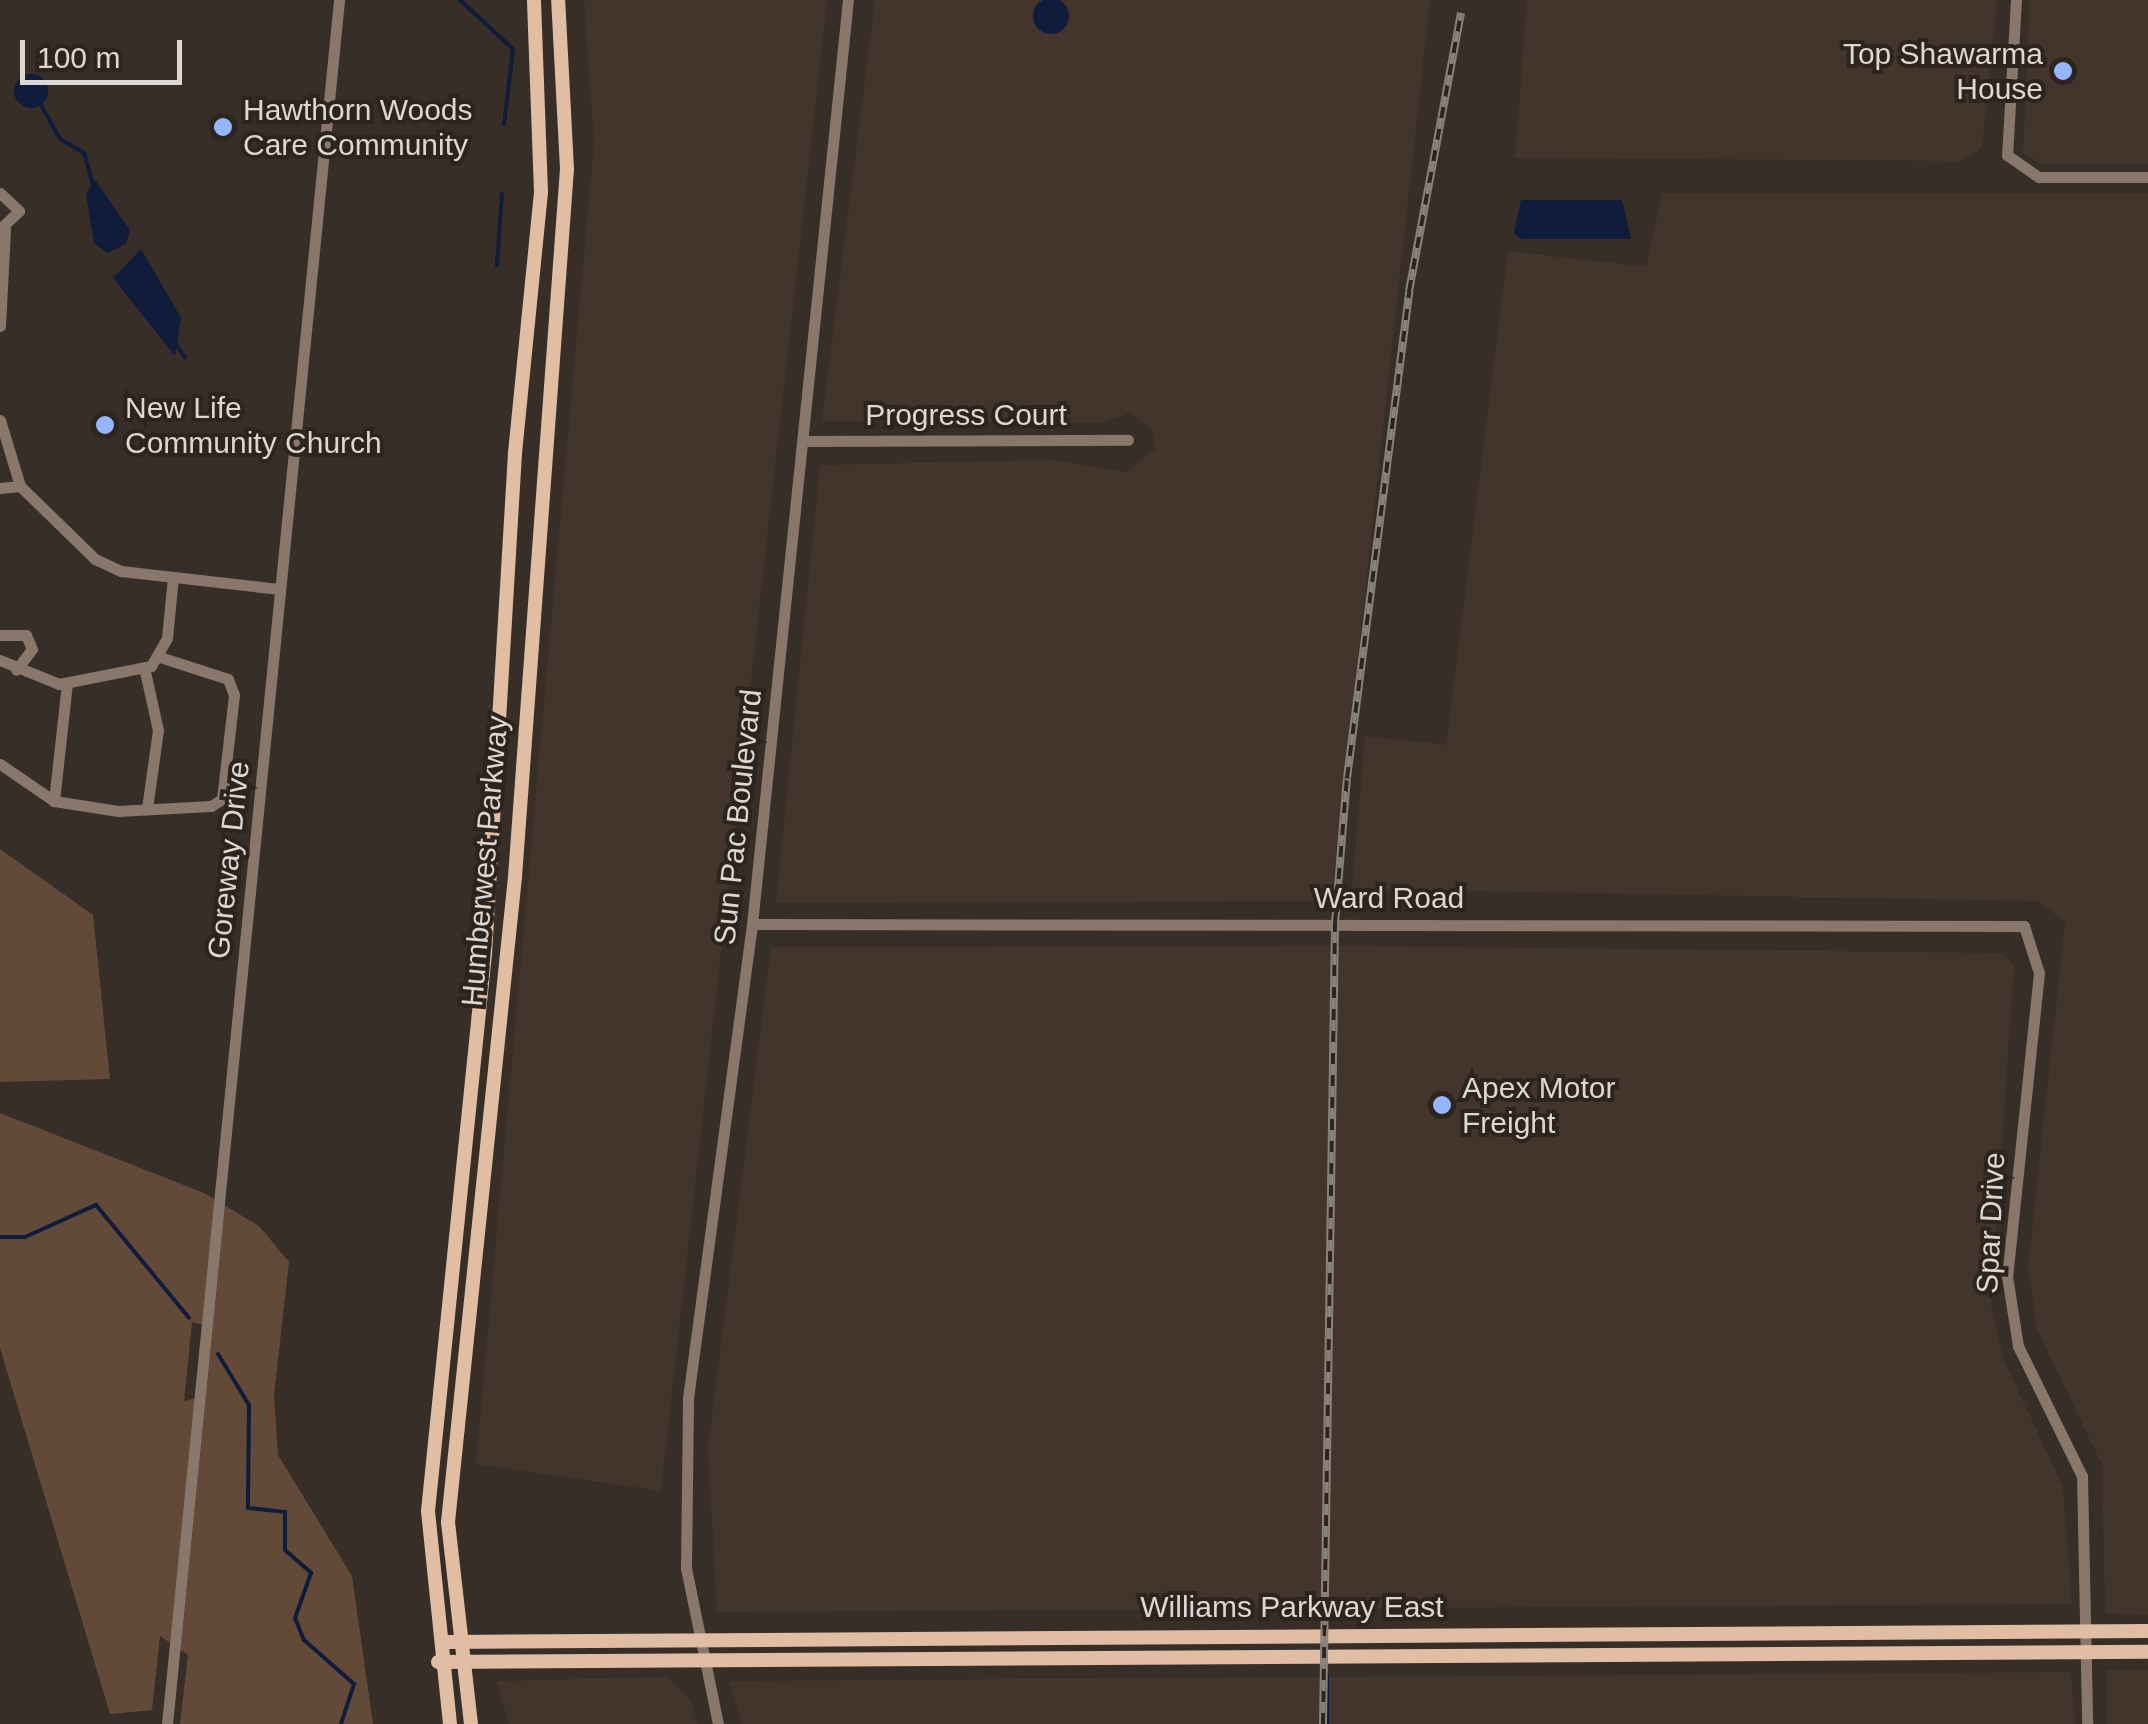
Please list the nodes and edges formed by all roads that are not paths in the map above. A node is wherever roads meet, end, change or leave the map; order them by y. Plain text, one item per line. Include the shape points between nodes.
1 (339, 0) edge
2 (534, 0) edge
3 (558, 0) edge
4 (848, 0) edge
5 (2016, 0) edge
6 (2148, 178) edge
7 (0, 192) edge
8 (2, 229) edge
9 (0, 326) edge
10 (0, 420) edge
11 (1128, 440) dead end
12 (804, 442) junction
13 (20, 486) junction
14 (0, 488) edge
15 (173, 577) junction
16 (280, 589) junction
17 (0, 635) edge
18 (160, 657) junction
19 (0, 660) edge
20 (144, 666) junction
21 (16, 670) junction
22 (66, 682) junction
23 (0, 764) edge
24 (54, 801) junction
25 (146, 808) junction
26 (752, 924) junction
27 (2024, 926) joint
28 (2090, 1630) junction
29 (2148, 1630) edge
30 (700, 1638) junction
31 (456, 1642) junction
32 (436, 1643) junction
33 (2091, 1652) junction
34 (2148, 1652) edge
35 (704, 1659) junction
36 (438, 1662) junction
37 (458, 1662) junction
38 (167, 1724) edge
39 (450, 1724) edge
40 (471, 1724) edge
41 (718, 1724) edge
42 (2087, 1724) edge

1 - 16 street, Goreway Drive
2 - 32 main road, Humberwest Parkway via 542,176 514,453 485,954 428,1511
3 - 31 main road, Humberwest Parkway via 567,169 515,877 450,1478
4 - 12 street, Sun Pac Boulevard
5 - 6 street via 2008,156 2040,177
7 - 8 street via 19,211
8 - 9 street
10 - 13 street
11 - 12 street, Progress Court
12 - 26 street, Sun Pac Boulevard
13 - 14 street
13 - 15 street via 94,559
15 - 16 street
15 - 18 street
16 - 38 street, Goreway Drive
17 - 21 street via 26,636 32,649
18 - 20 street
18 - 25 street via 228,680 234,695 222,799
19 - 21 street
20 - 22 street
20 - 25 street via 158,730
21 - 22 street
22 - 24 street
23 - 24 street
24 - 25 street
26 - 27 street, Ward Road
26 - 30 street, Sun Pac Boulevard via 688,1398 684,1520
27 - 28 street, Spar Drive via 2039,972 2007,1276 2018,1346 2082,1476
28 - 29 main road, Williams Parkway East
28 - 30 main road, Williams Parkway East
28 - 33 street, Spar Drive
30 - 31 main road, Williams Parkway East
30 - 35 street, Sun Pac Boulevard
31 - 32 main road, Williams Parkway East
31 - 37 main road, Humberwest Parkway
32 - 36 main road, Humberwest Parkway
33 - 34 main road, Williams Parkway East
33 - 35 main road, Williams Parkway East
33 - 42 street, Spar Drive
35 - 37 main road, Williams Parkway East
35 - 41 street, Sun Pac Boulevard
36 - 37 main road, Williams Parkway East
36 - 39 main road, Humberwest Parkway
37 - 40 main road, Humberwest Parkway

